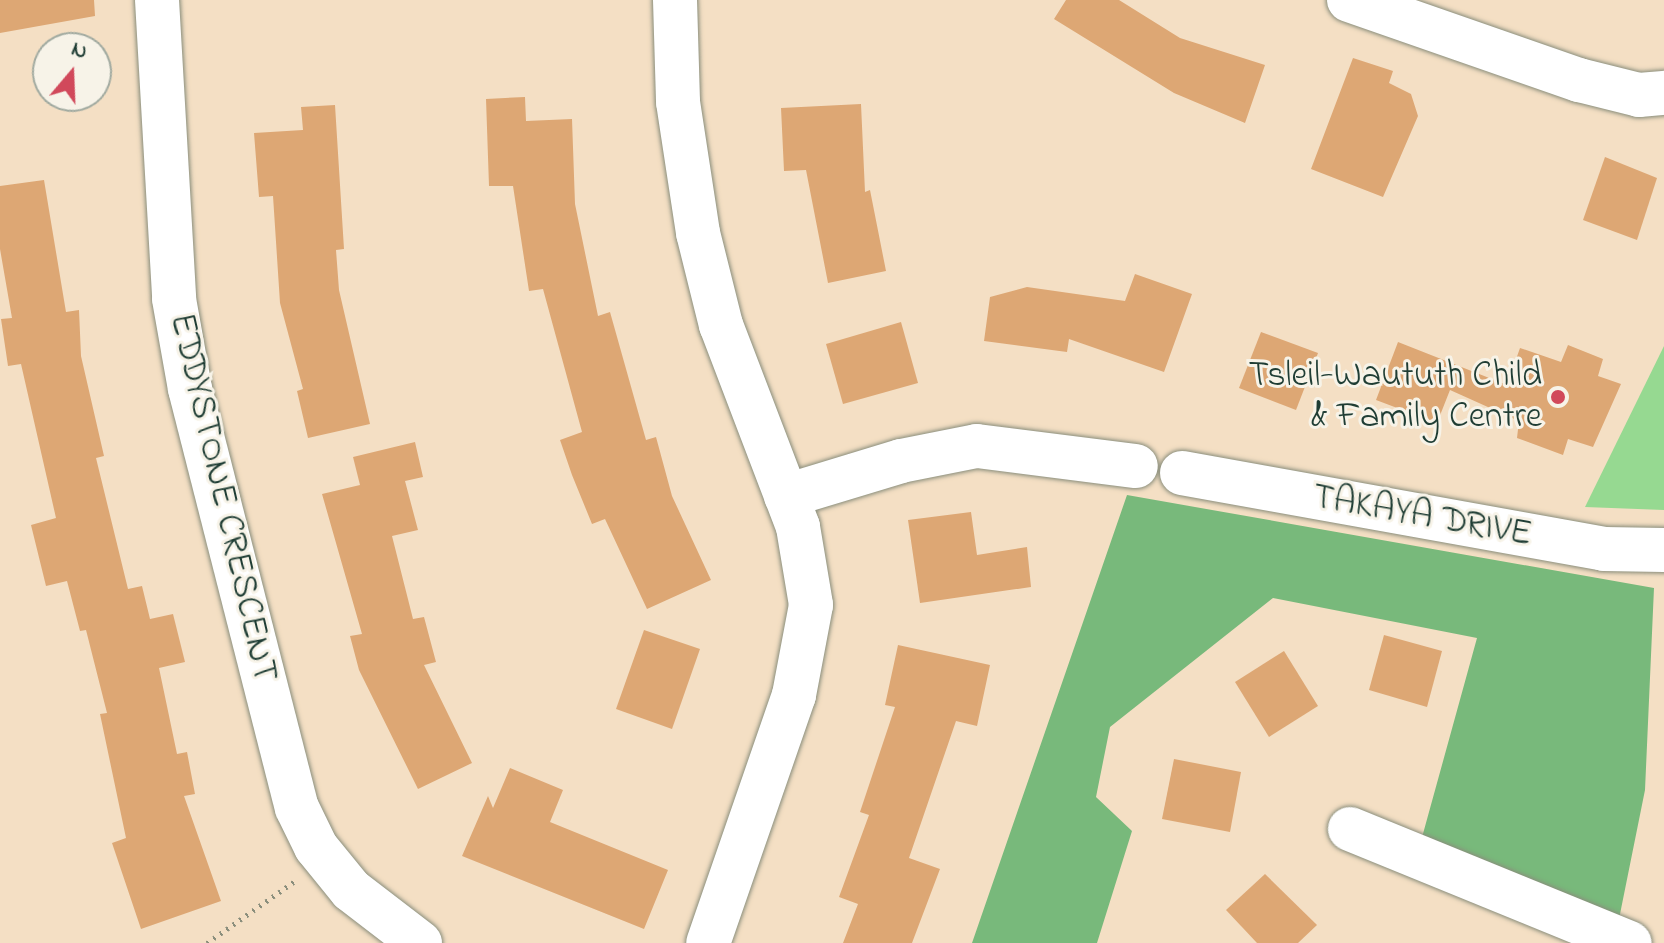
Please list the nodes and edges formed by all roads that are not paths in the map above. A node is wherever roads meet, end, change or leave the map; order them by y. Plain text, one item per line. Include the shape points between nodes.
1 (157, 0) edge
2 (675, 0) edge
3 (1349, 0) edge
4 (1664, 93) edge
5 (1136, 466) dead end
6 (1182, 473) dead end
7 (786, 496) junction
8 (1664, 550) edge
9 (1350, 829) dead end
10 (420, 943) edge
11 (708, 943) edge
12 (1630, 943) edge

1 - 10 street, EDDYSTONE CRESCENT via 174,299 190,389 297,808 351,890
2 - 7 street via 678,102 698,233 721,325
3 - 4 street via 1579,80 1639,95
5 - 7 street via 977,446 901,461
6 - 8 street, TAKAYA DRIVE via 1604,549
7 - 11 street via 807,578 806,646
9 - 12 street

